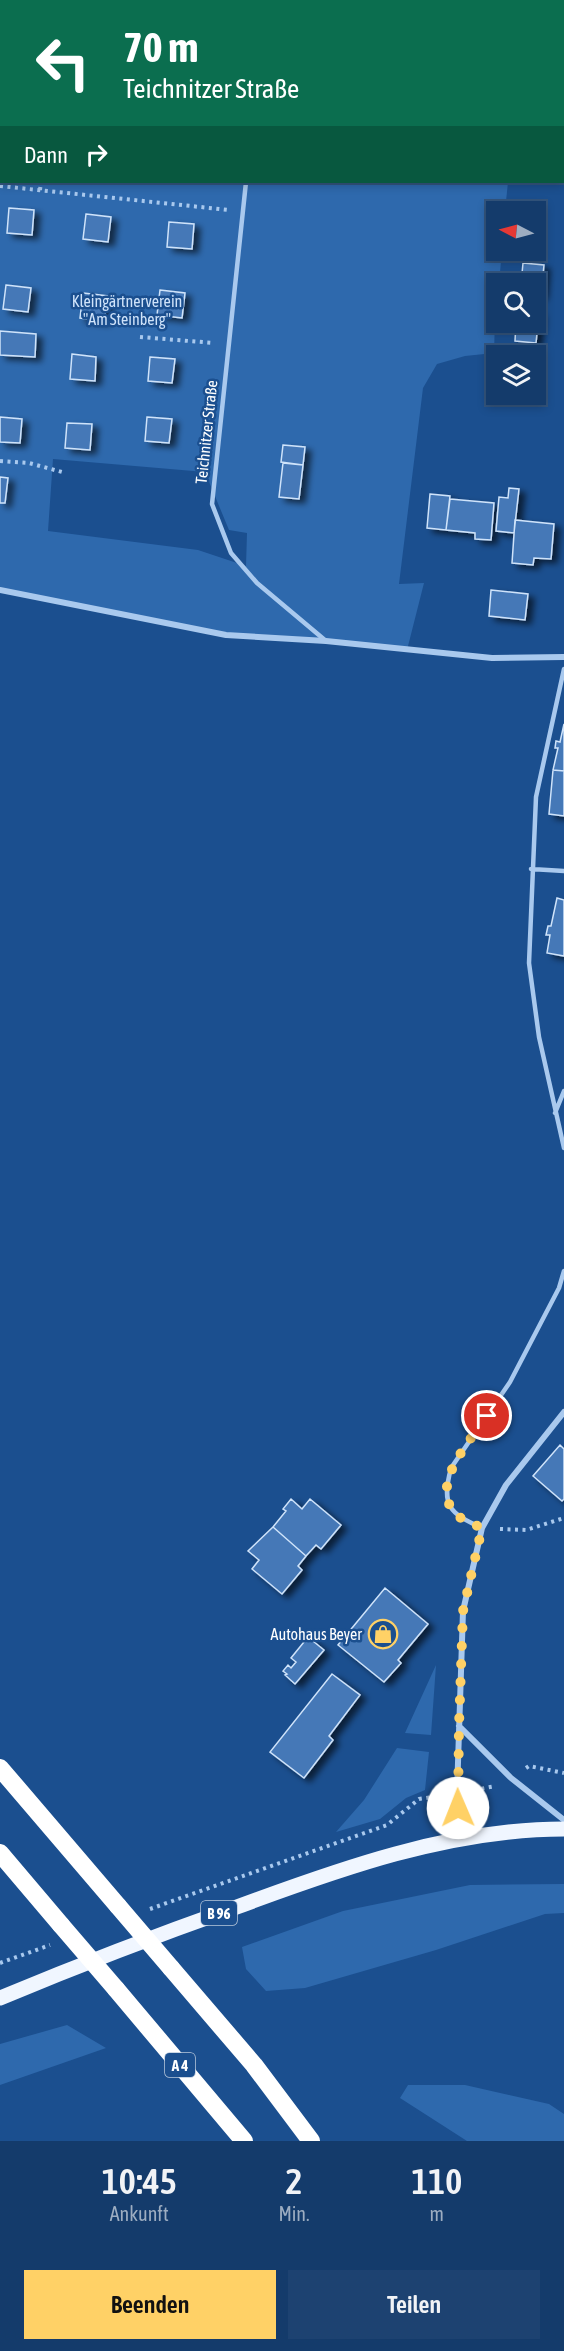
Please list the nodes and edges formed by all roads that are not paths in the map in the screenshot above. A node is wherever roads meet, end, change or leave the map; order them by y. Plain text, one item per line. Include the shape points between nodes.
1 (246, 183) edge
2 (0, 590) edge
3 (326, 641) junction
4 (564, 657) edge
5 (564, 669) edge
6 (531, 869) junction
7 (564, 871) edge
8 (564, 1091) edge
9 (555, 1113) junction
10 (564, 1149) edge
11 (564, 1271) edge
12 (564, 1412) edge
13 (482, 1528) junction
14 (459, 1726) junction
15 (0, 1768) edge
16 (564, 1820) edge
17 (564, 1829) edge
18 (463, 1839) junction
19 (0, 1853) edge
20 (0, 1998) edge
21 (244, 2141) edge
22 (311, 2141) edge

1 - 3 lane, Teichnitzer Straße via 212,504 231,553 258,583
2 - 3 street via 226,634
3 - 4 street via 492,658
5 - 6 lane via 536,797
6 - 7 lane
6 - 9 lane via 529,963
8 - 9 lane
9 - 10 lane
11 - 13 lane via 510,1382 451,1468 447,1482 451,1509
12 - 13 street via 506,1485
13 - 14 street via 463,1611
14 - 16 street via 511,1778
14 - 18 street via 458,1793
15 - 22 highway, bridge via 254,2065
17 - 18 main road, B 96
18 - 20 main road, B 96 via 311,1880 128,1946
19 - 21 highway, A 4, bridge

